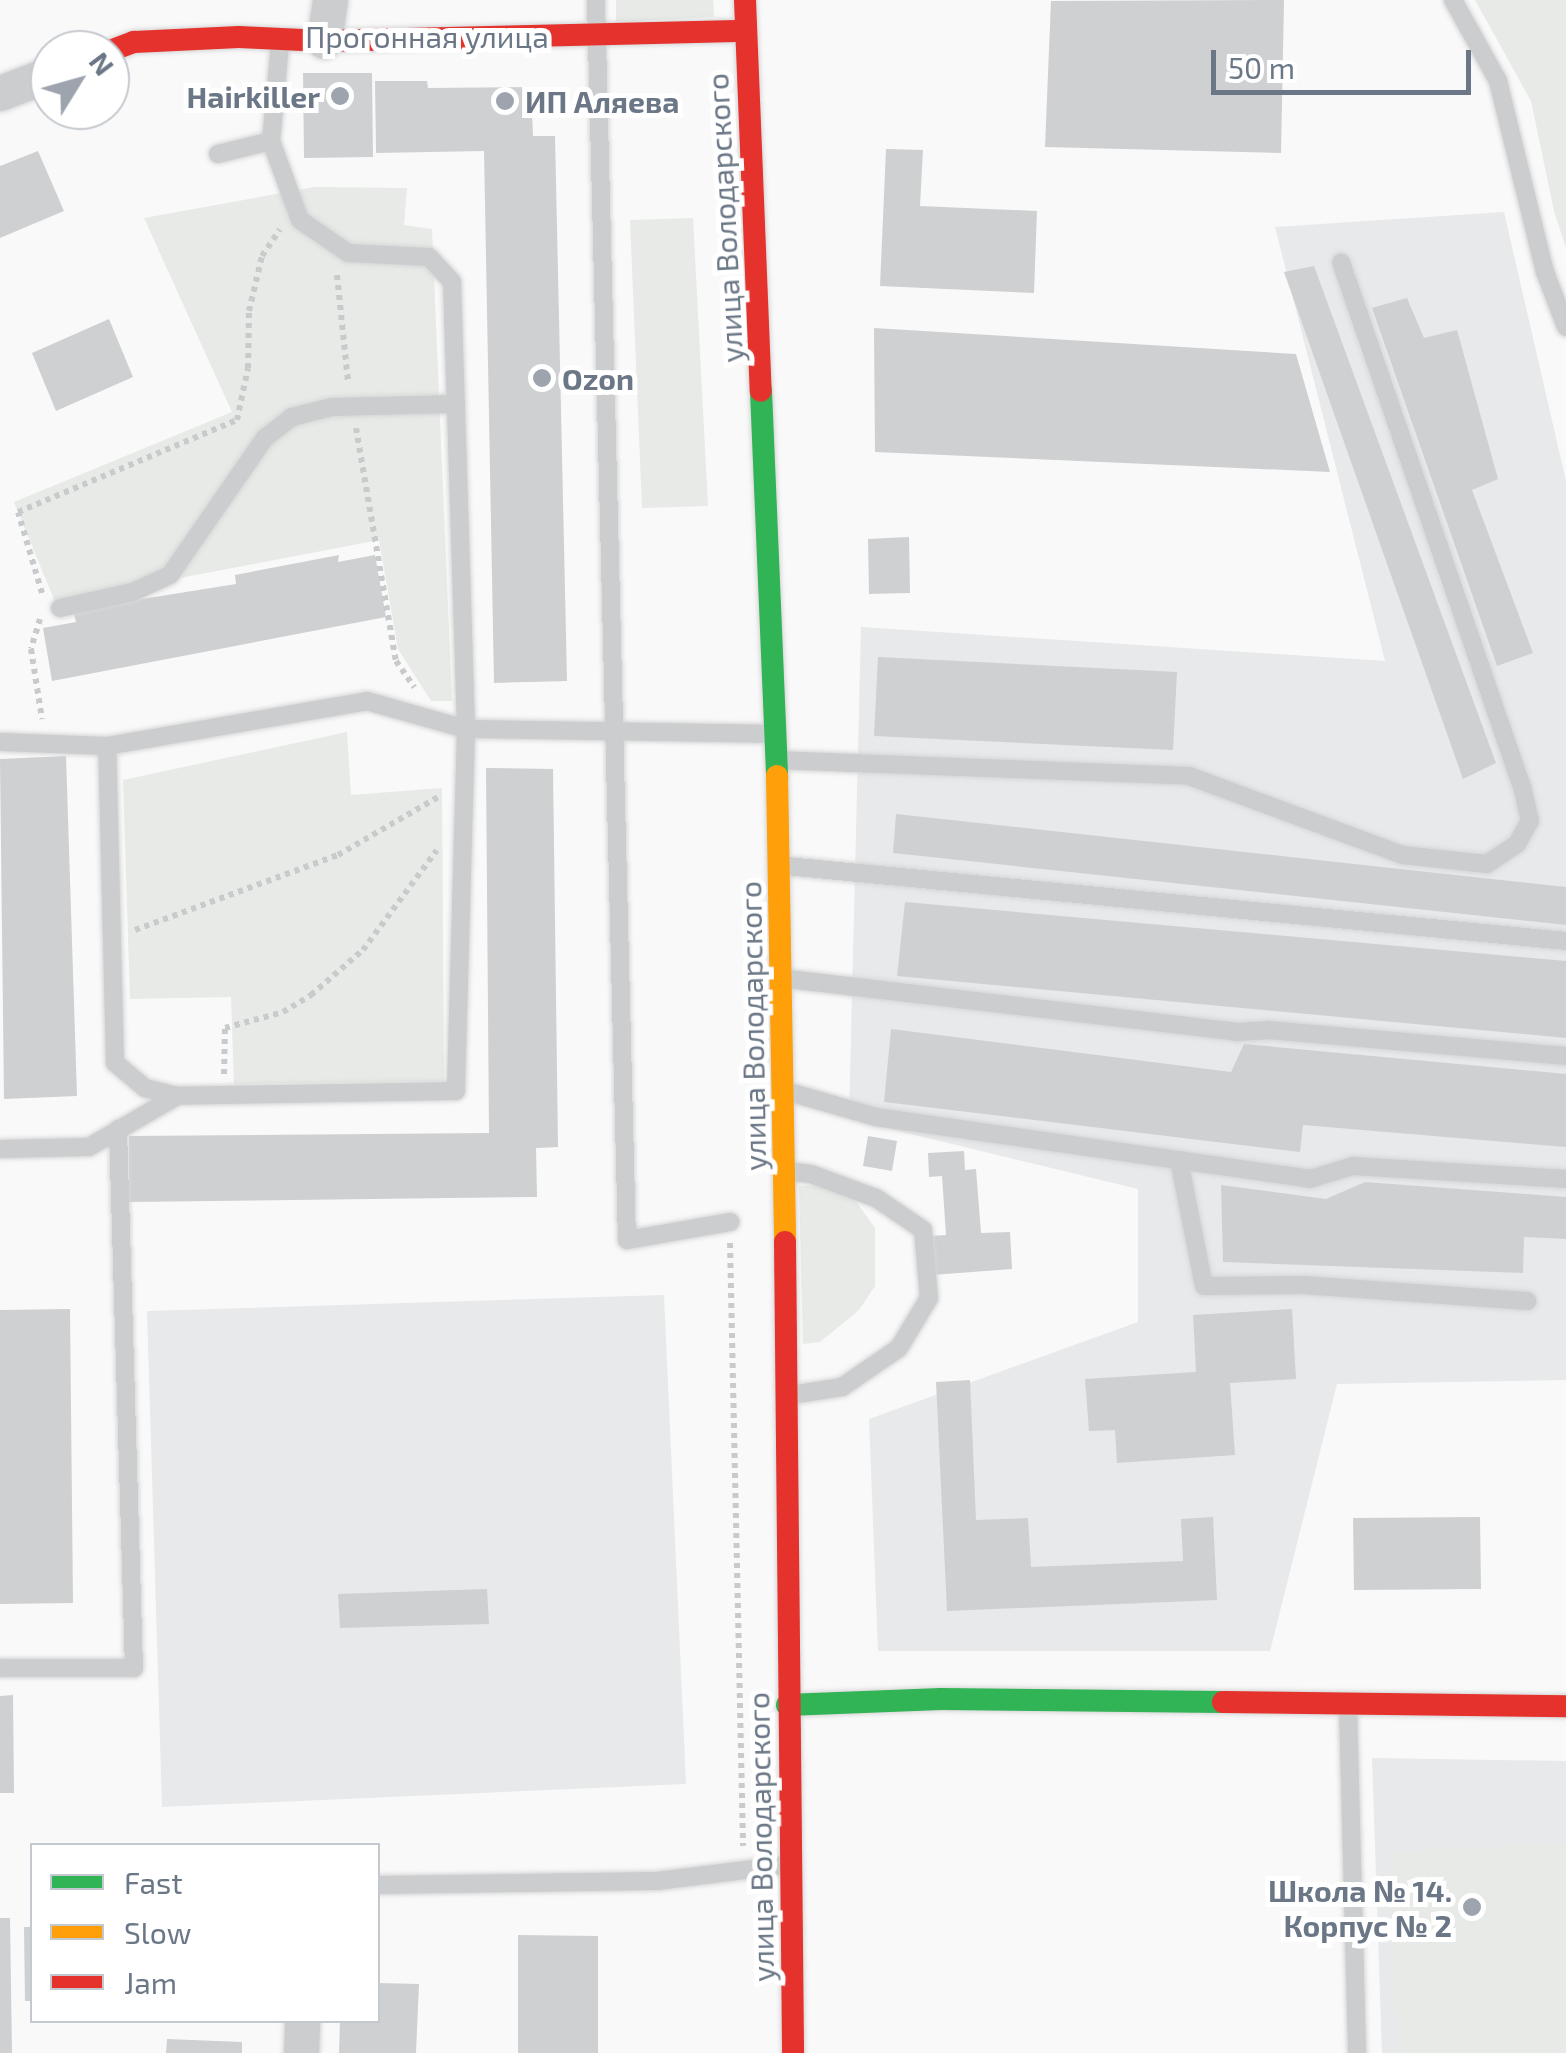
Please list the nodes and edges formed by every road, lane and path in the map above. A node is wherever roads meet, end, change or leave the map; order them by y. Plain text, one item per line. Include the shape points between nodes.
1 (330, 0) edge
2 (596, 0) edge
3 (745, 0) edge
4 (1452, 0) edge
5 (746, 31) junction
6 (597, 35) junction
7 (281, 36) junction
8 (324, 41) junction
9 (130, 43) edge
10 (30, 82) edge
11 (0, 93) edge
12 (271, 141) junction
13 (218, 154) dead end
14 (300, 220) junction
15 (334, 244) junction
16 (1341, 262) dead end
17 (1566, 327) edge
18 (456, 404) junction
19 (352, 406) junction
20 (60, 608) dead end
21 (438, 721) junction
22 (466, 730) junction
23 (616, 732) junction
24 (776, 734) junction
25 (0, 742) edge
26 (46, 744) junction
27 (107, 746) junction
28 (777, 760) junction
29 (464, 779) junction
30 (440, 845) dead end
31 (781, 866) junction
32 (112, 931) junction
33 (1566, 942) edge
34 (782, 978) junction
35 (1566, 1056) edge
36 (783, 1090) junction
37 (224, 1094) junction
38 (177, 1096) junction
39 (118, 1129) junction
40 (0, 1149) edge
41 (1179, 1160) junction
42 (784, 1171) junction
43 (1566, 1179) edge
44 (730, 1222) joint
45 (1528, 1301) dead end
46 (786, 1396) junction
47 (0, 1668) edge
48 (1348, 1702) junction
49 (787, 1704) junction
50 (1566, 1706) edge
51 (791, 1864) junction
52 (744, 1870) junction
53 (380, 1884) edge
54 (302, 2023) edge
55 (301, 2053) edge
56 (793, 2053) edge
57 (1357, 2053) edge

1 - 8 street
2 - 6 lane
3 - 5 main road, улица Володарского
4 - 17 lane via 1498,81 1545,272
5 - 6 main road, Прогонная улица
5 - 24 main road, улица Володарского
6 - 8 main road, Прогонная улица
6 - 23 lane
7 - 8 main road, Прогонная улица
7 - 9 main road, Прогонная улица
7 - 12 lane
10 - 11 street
12 - 13 lane
12 - 14 lane
14 - 15 lane
14 - 26 path via 276,230 262,256 237,420 18,512 45,602 31,649
15 - 18 lane via 348,253 429,257 452,282
15 - 19 path
16 - 28 lane via 1523,790 1530,821 1517,844 1488,864 1403,855 1189,776
18 - 19 lane
18 - 22 lane
19 - 20 lane via 292,416 265,438 170,575 134,592
19 - 21 path via 396,662
21 - 22 lane
21 - 27 lane via 367,701
22 - 23 lane
22 - 29 lane
23 - 24 lane
23 - 44 lane via 627,1240
24 - 28 main road, улица Володарского
25 - 26 lane
26 - 27 lane
27 - 32 lane
28 - 31 main road, улица Володарского
29 - 32 path via 338,855 195,910
29 - 37 lane via 456,1091
30 - 37 path via 363,950 311,995 283,1012 224,1028
31 - 33 lane
31 - 34 main road, улица Володарского
32 - 38 lane via 116,1063 146,1088
34 - 35 lane via 1236,1032
34 - 36 main road, улица Володарского
36 - 41 lane via 876,1116
36 - 42 main road, улица Володарского
37 - 38 lane
38 - 39 lane
39 - 40 lane via 89,1146
39 - 47 lane via 134,1668
41 - 43 lane via 1310,1179 1353,1166
41 - 45 lane via 1204,1286 1303,1285
42 - 46 main road, улица Володарского
42 - 46 lane via 812,1174 876,1198 924,1230 929,1298 900,1348 842,1387
44 - 52 path
46 - 49 main road, улица Володарского
48 - 49 main road
48 - 50 main road
48 - 57 lane
49 - 51 main road, улица Володарского
51 - 52 lane
51 - 56 main road, улица Володарского
52 - 53 lane via 657,1881
54 - 55 street

